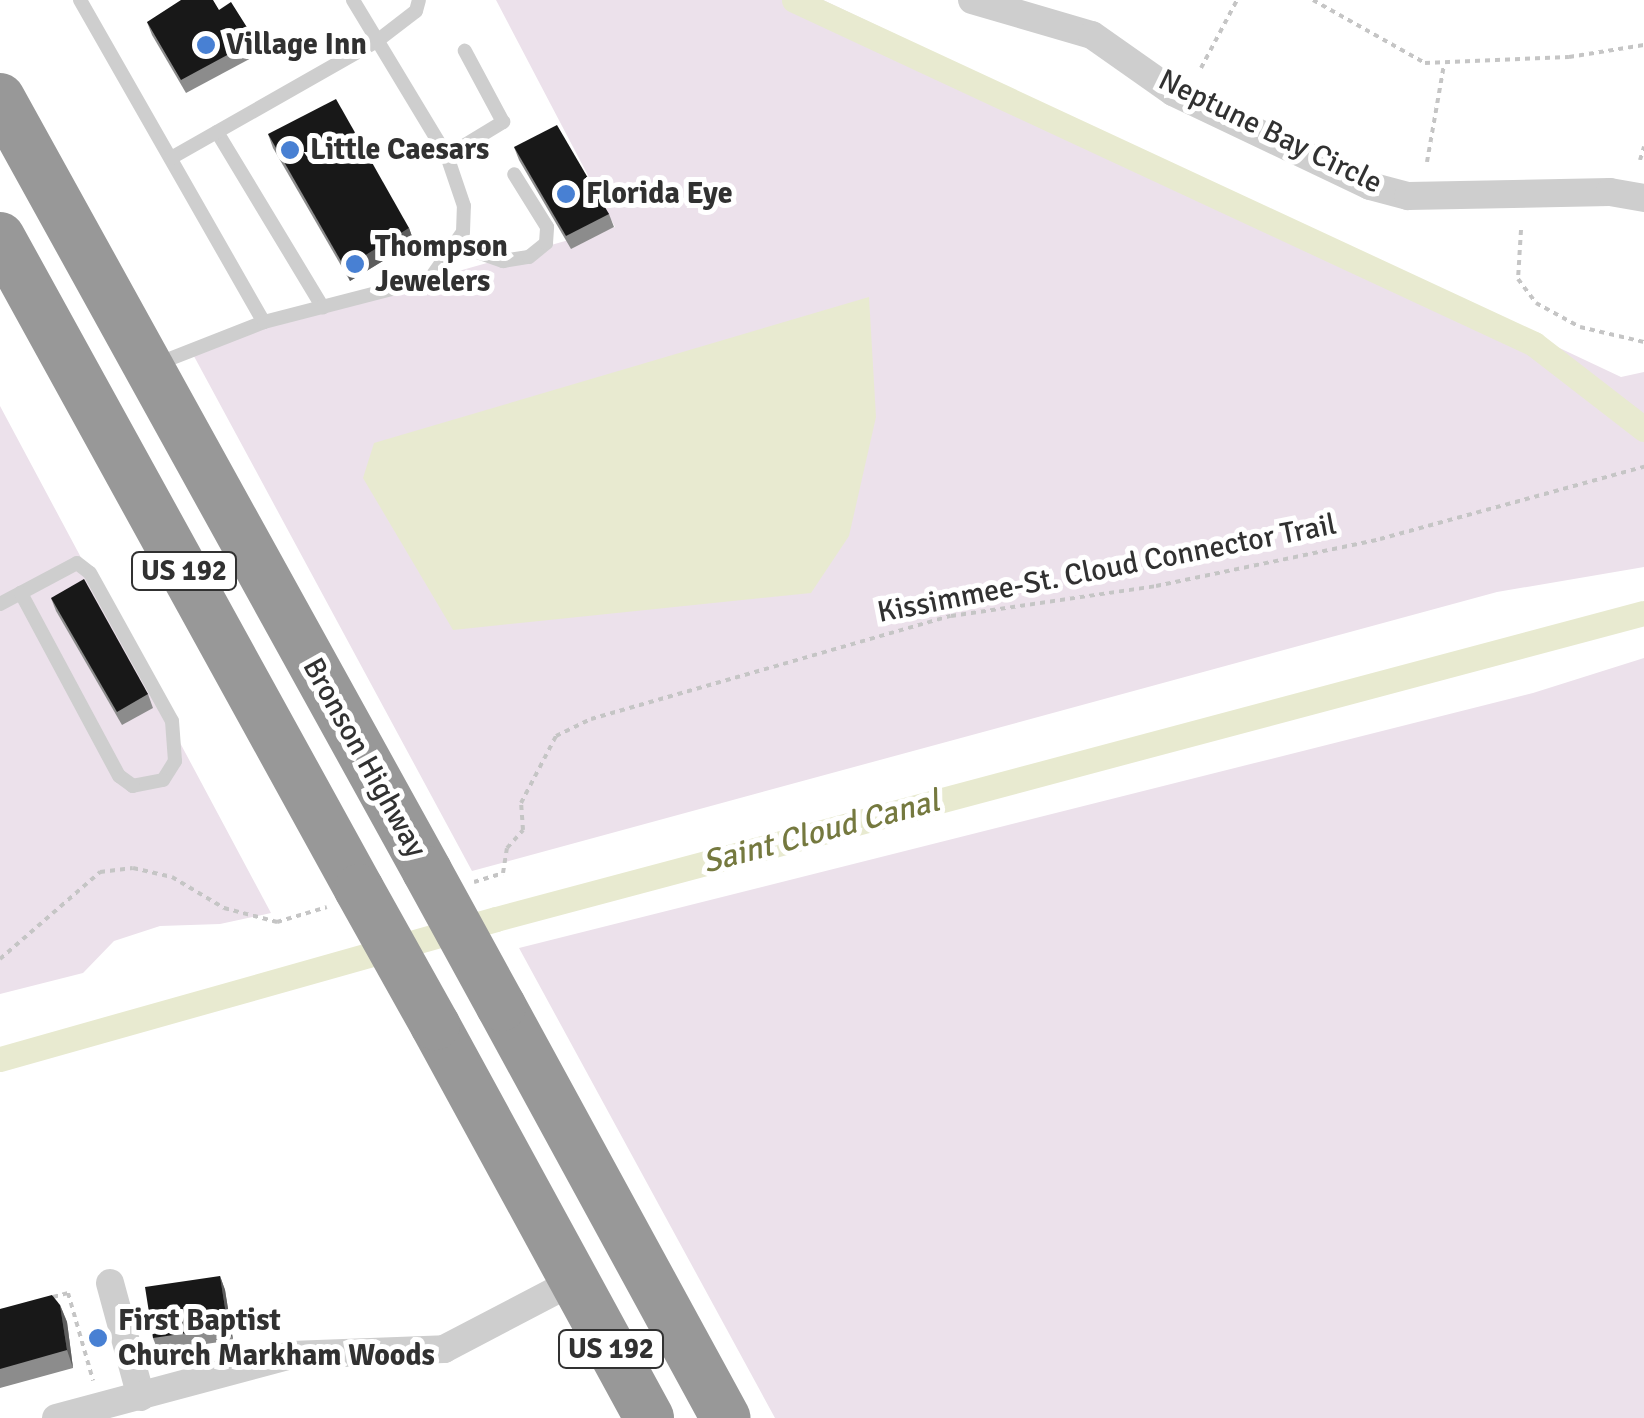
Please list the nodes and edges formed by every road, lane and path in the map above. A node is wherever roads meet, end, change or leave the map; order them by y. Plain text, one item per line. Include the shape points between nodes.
1 (353, 0) edge
2 (419, 0) edge
3 (972, 0) edge
4 (1237, 0) edge
5 (1313, 0) edge
6 (86, 2) edge
7 (377, 40) junction
8 (1642, 46) edge
9 (465, 51) dead end
10 (1644, 55) edge
11 (1444, 65) junction
12 (1201, 68) dead end
13 (0, 98) edge
14 (218, 132) junction
15 (1644, 146) edge
16 (446, 156) junction
17 (170, 158) junction
18 (1640, 160) dead end
19 (1427, 162) dead end
20 (514, 174) dead end
21 (1644, 198) edge
22 (0, 212) edge
23 (1521, 230) dead end
24 (0, 237) edge
25 (457, 245) junction
26 (323, 308) junction
27 (264, 322) junction
28 (1644, 342) edge
29 (148, 368) junction
30 (1644, 467) edge
31 (21, 592) junction
32 (0, 604) edge
33 (503, 873) dead end
34 (277, 922) dead end
35 (0, 959) edge
36 (574, 1281) junction
37 (110, 1282) dead end
38 (51, 1298) edge
39 (691, 1354) junction
40 (140, 1396) junction
41 (100, 1406) junction
42 (56, 1418) edge
43 (649, 1418) edge
44 (726, 1418) edge

1 - 7 lane
2 - 7 lane via 416,11
3 - 21 street, Neptune Bay Circle via 1092,36 1173,92 1370,186 1408,196 1610,192
4 - 12 path
5 - 11 path via 1413,60
6 - 17 lane
7 - 14 lane
7 - 16 lane
8 - 10 path
8 - 11 path
9 - 16 lane via 503,122
11 - 19 path
13 - 29 highway, Bronson Highway / US 192
14 - 17 lane
14 - 26 lane
15 - 18 path
16 - 25 lane via 466,218
17 - 27 lane
20 - 25 lane via 547,227 546,243 529,257 504,262
22 - 29 highway via 85,347 114,362
23 - 28 path via 1518,279 1536,303 1580,327
24 - 36 highway, US 192, bridge
25 - 26 lane via 430,280
26 - 27 lane
27 - 29 lane
29 - 39 highway, Bronson Highway / US 192, bridge
30 - 33 path, Kissimmee-St. Cloud Connector Trail via 1380,539 1156,586 951,616 591,719 556,736 541,759 521,803 523,830 508,848
31 - 31 lane via 77,563 90,573 172,722 176,761 163,780 132,786 118,776
31 - 32 lane
34 - 35 path via 224,908 172,877 133,868 100,872
36 - 39 highway via 620,1291
36 - 40 street via 444,1348 291,1355
36 - 43 highway, US 192
37 - 40 street
38 - 41 path via 68,1293
39 - 44 highway, Bronson Highway / US 192
40 - 41 street
41 - 42 street

